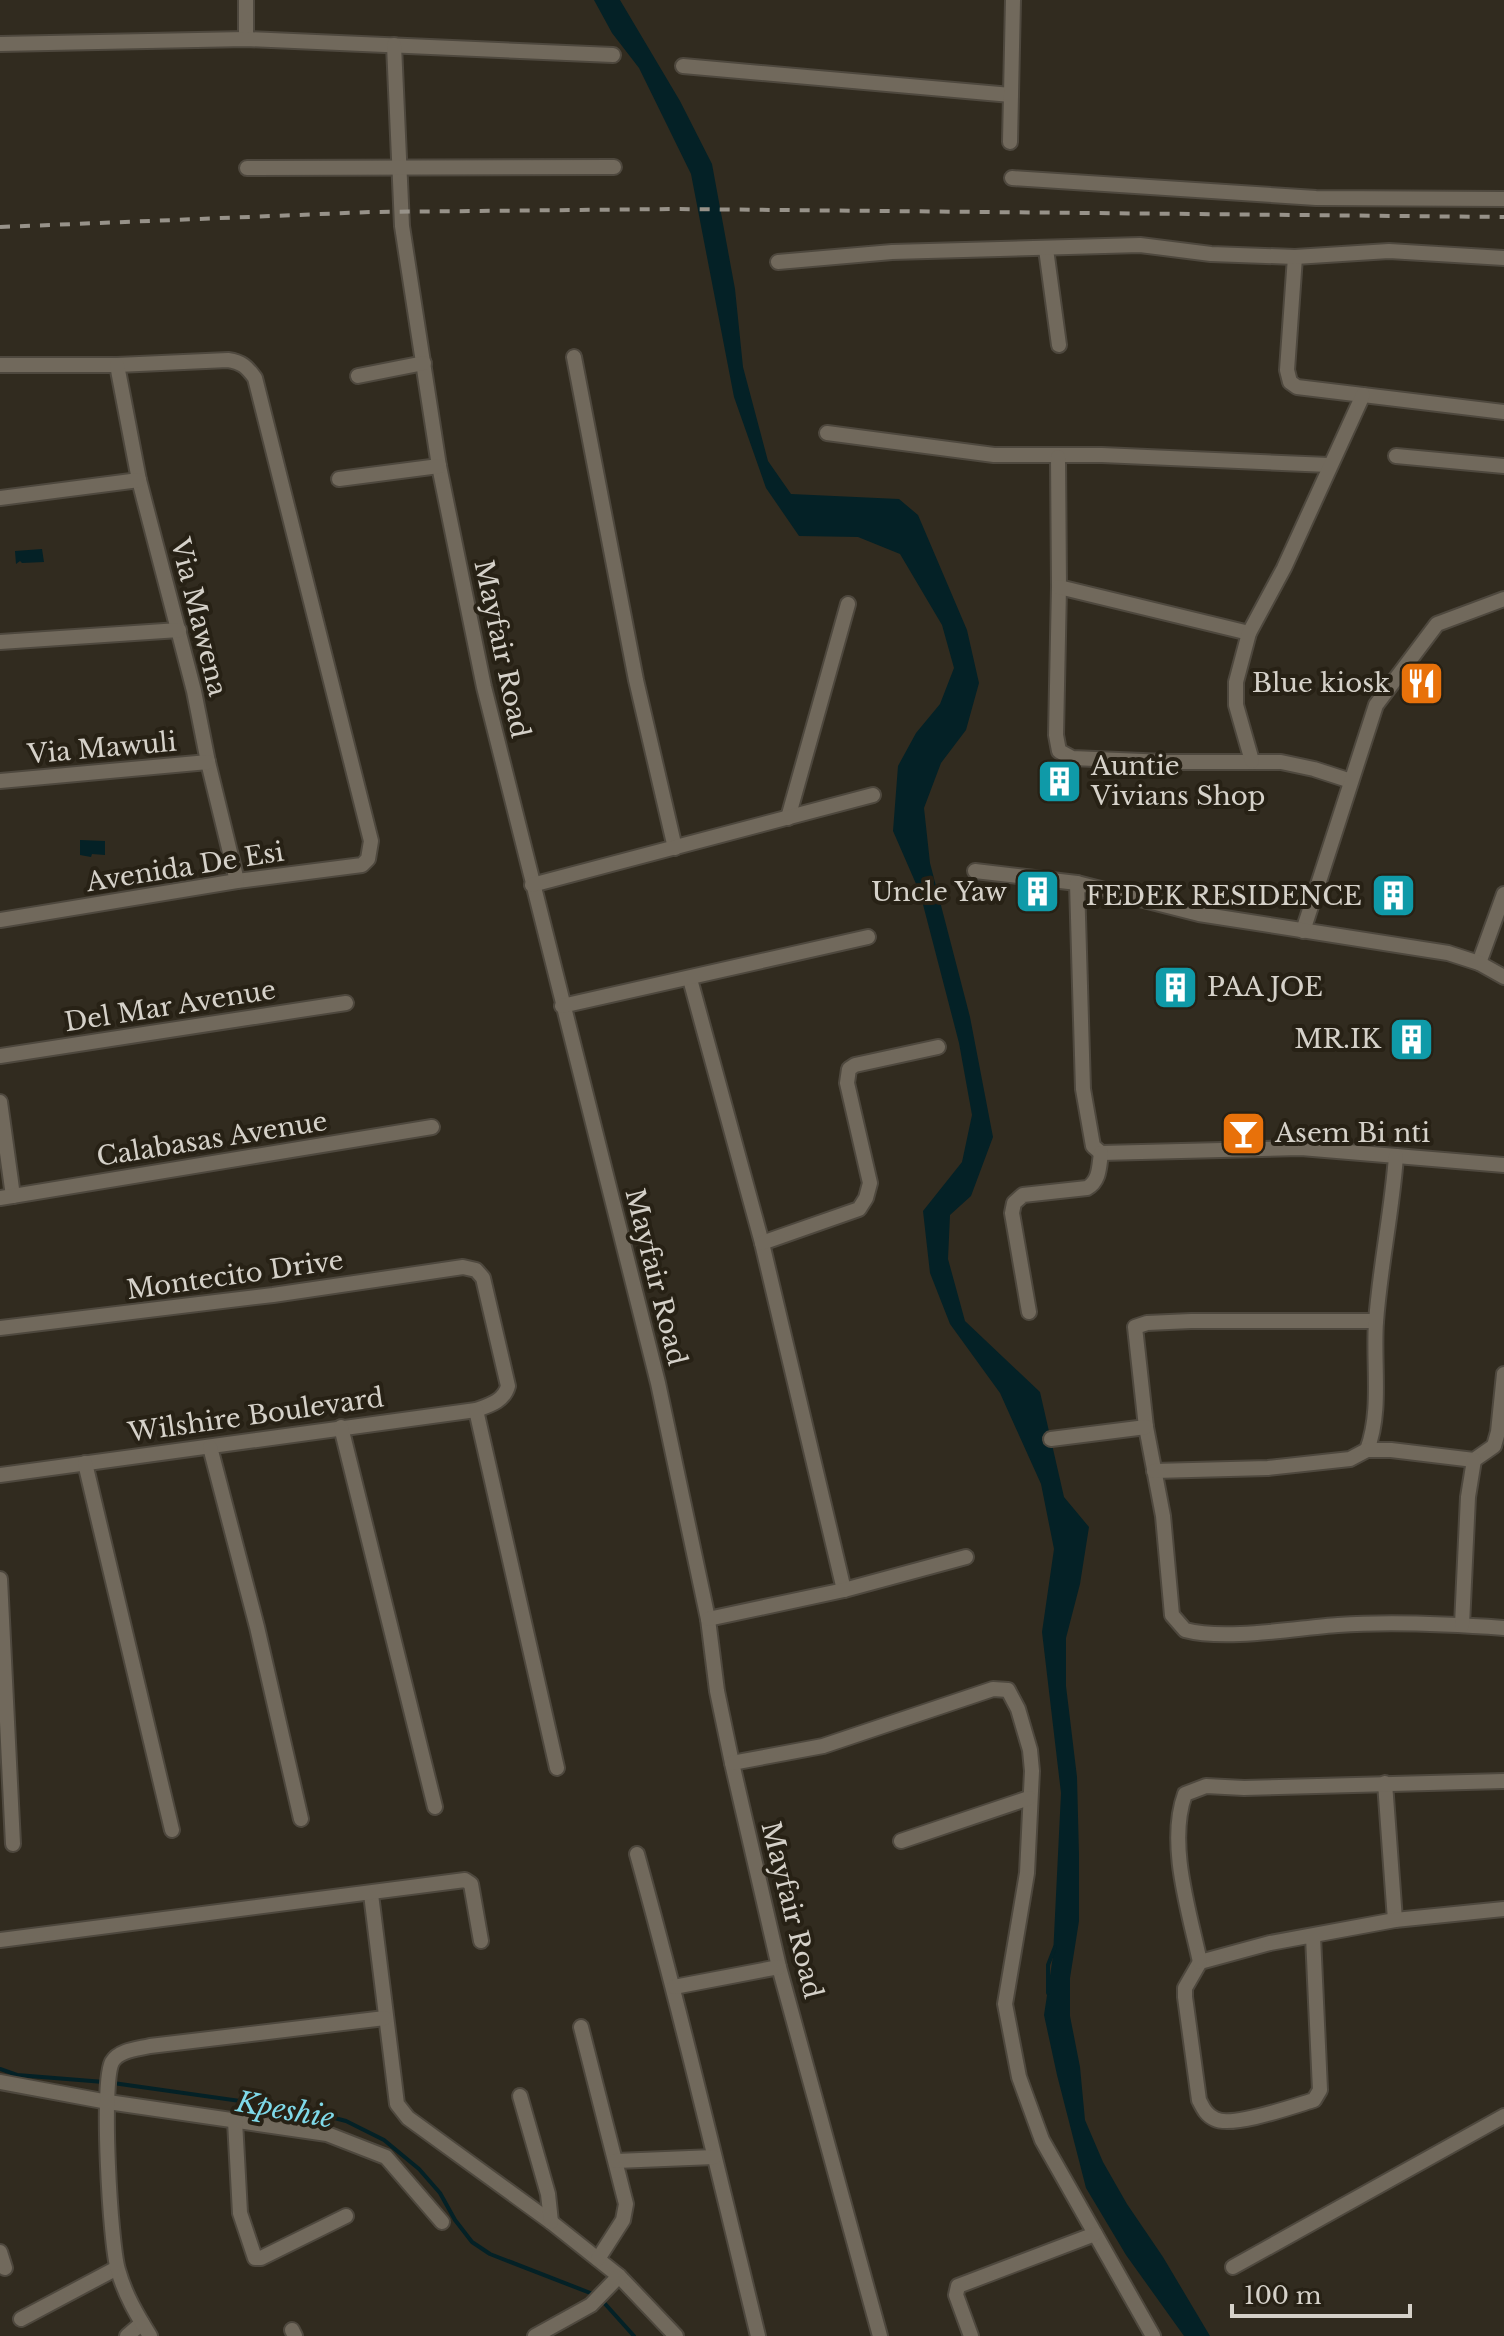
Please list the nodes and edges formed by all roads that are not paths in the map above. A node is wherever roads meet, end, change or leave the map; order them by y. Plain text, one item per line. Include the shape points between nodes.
1 (246, 0) edge
2 (1013, 0) edge
3 (246, 39) junction
4 (0, 44) edge
5 (394, 45) junction
6 (613, 55) dead end
7 (683, 66) dead end
8 (1011, 95) junction
9 (1010, 142) dead end
10 (614, 167) dead end
11 (247, 168) dead end
12 (399, 169) junction
13 (1012, 178) dead end
14 (1504, 199) edge
15 (1046, 249) junction
16 (1295, 257) junction
17 (1504, 258) edge
18 (778, 262) dead end
19 (1059, 345) dead end
20 (574, 357) dead end
21 (424, 363) junction
22 (0, 365) edge
23 (117, 365) junction
24 (358, 376) dead end
25 (1363, 395) junction
26 (1504, 412) edge
27 (827, 433) dead end
28 (1396, 456) dead end
29 (1058, 457) junction
30 (1329, 465) junction
31 (439, 466) junction
32 (1504, 466) edge
33 (339, 479) dead end
34 (139, 480) junction
35 (0, 498) edge
36 (1059, 587) junction
37 (1504, 599) edge
38 (848, 604) dead end
39 (179, 630) junction
40 (1249, 633) junction
41 (0, 642) edge
42 (1252, 761) junction
43 (208, 762) junction
44 (0, 781) edge
45 (1351, 781) junction
46 (873, 795) dead end
47 (788, 818) junction
48 (675, 848) junction
49 (975, 871) dead end
50 (237, 881) junction
51 (1077, 883) junction
52 (532, 885) junction
53 (1504, 894) edge
54 (0, 920) edge
55 (1303, 931) junction
56 (868, 937) dead end
57 (1479, 963) junction
58 (1504, 977) edge
59 (690, 979) junction
60 (346, 1003) dead end
61 (562, 1006) junction
62 (938, 1047) dead end
63 (0, 1056) edge
64 (0, 1102) edge
65 (432, 1127) dead end
66 (1101, 1153) junction
67 (1396, 1156) junction
68 (1504, 1165) edge
69 (6, 1197) edge
70 (762, 1243) junction
71 (1029, 1312) dead end
72 (1376, 1321) junction
73 (0, 1328) edge
74 (1504, 1374) edge
75 (508, 1386) joint
76 (476, 1410) junction
77 (341, 1427) junction
78 (1146, 1427) junction
79 (1375, 1429) junction
80 (1051, 1439) dead end
81 (210, 1447) junction
82 (1367, 1450) junction
83 (1391, 1450) junction
84 (1474, 1460) junction
85 (85, 1463) junction
86 (1154, 1471) junction
87 (0, 1475) edge
88 (966, 1557) dead end
89 (0, 1579) edge
90 (844, 1590) junction
91 (708, 1619) junction
92 (1462, 1625) junction
93 (1504, 1628) edge
94 (732, 1763) junction
95 (557, 1768) dead end
96 (1504, 1781) edge
97 (1385, 1783) junction
98 (1029, 1798) junction
99 (435, 1807) dead end
100 (301, 1819) dead end
101 (172, 1830) dead end
102 (901, 1841) dead end
103 (13, 1844) dead end
104 (637, 1854) dead end
105 (371, 1894) junction
106 (1504, 1909) edge
107 (1395, 1920) junction
108 (1313, 1936) junction
109 (0, 1940) edge
110 (481, 1941) dead end
111 (1200, 1962) junction
112 (779, 1967) junction
113 (674, 1987) junction
114 (385, 2018) junction
115 (581, 2027) dead end
116 (0, 2082) edge
117 (520, 2096) dead end
118 (108, 2097) junction
119 (1504, 2116) edge
120 (235, 2121) junction
121 (714, 2157) junction
122 (616, 2161) junction
123 (346, 2216) dead end
124 (442, 2222) dead end
125 (551, 2222) junction
126 (1095, 2234) junction
127 (0, 2252) edge
128 (598, 2259) junction
129 (1233, 2267) dead end
130 (5, 2268) dead end
131 (117, 2268) junction
132 (619, 2276) junction
133 (21, 2319) dead end
134 (142, 2323) junction
135 (127, 2336) edge
136 (150, 2336) edge
137 (535, 2336) edge
138 (676, 2336) edge
139 (758, 2336) edge
140 (880, 2336) edge
141 (971, 2336) edge
142 (1153, 2336) edge

1 - 3 street
2 - 8 street
3 - 4 street
3 - 5 street
5 - 6 street
5 - 12 street, Mayfair Road
7 - 8 street
8 - 9 street
10 - 12 street
11 - 12 street
12 - 21 street, Mayfair Road via 402,226
13 - 14 street via 1316,198
15 - 16 street via 1140,245
15 - 18 street via 892,252
15 - 19 street
16 - 17 street via 1389,251
16 - 25 street via 1290,382
20 - 48 street via 636,680
21 - 24 street
21 - 31 street, Mayfair Road
22 - 23 street
23 - 34 street, Via Mawena
23 - 50 street, Avenida De Esi via 228,360 244,364 255,378 370,830 371,851 362,865
25 - 26 street
25 - 30 street
27 - 29 street via 994,455
28 - 32 street
29 - 30 street
29 - 36 street
30 - 40 street
31 - 33 street
31 - 52 street, Mayfair Road
34 - 35 street
34 - 39 street, Via Mawena
36 - 40 street
36 - 42 street via 1059,751 1072,758
37 - 45 street via 1437,624 1376,705
38 - 47 street
39 - 41 street
39 - 43 street, Via Mawena
40 - 42 street via 1236,682 1236,705
42 - 45 street via 1281,762
43 - 44 street, Via Mawuli
43 - 50 street, Via Mawena
45 - 55 street
46 - 47 street
47 - 48 street
48 - 52 street
49 - 51 street
50 - 54 street, Avenida De Esi
51 - 55 street via 1199,914
51 - 66 street via 1083,1089 1093,1146
52 - 61 street, Mayfair Road
53 - 57 street
55 - 57 street via 1448,953
56 - 59 street
57 - 58 street
59 - 61 street
59 - 70 street
60 - 63 street, Del Mar Avenue
61 - 91 street, Mayfair Road via 658,1383
62 - 70 street via 849,1069 847,1083 870,1183 866,1198 859,1209
64 - 69 street
65 - 69 street, Calabasas Avenue
66 - 67 street via 1301,1148
66 - 71 street via 1093,1185 1023,1195 1014,1203
67 - 68 street
67 - 72 street
70 - 90 street
72 - 78 street via 1191,1321 1135,1327
72 - 79 street
73 - 75 street, Montecito Drive via 463,1267 483,1278
74 - 84 street via 1494,1446
75 - 76 street, Wilshire Boulevard via 498,1401
76 - 77 street, Wilshire Boulevard
76 - 95 street
77 - 81 street, Wilshire Boulevard
77 - 99 street
78 - 80 street
78 - 86 street
79 - 82 street
79 - 83 street
81 - 85 street, Wilshire Boulevard
81 - 100 street
82 - 83 street
82 - 86 street via 1350,1459 1268,1468
83 - 84 street
84 - 92 street
85 - 87 street, Wilshire Boulevard
85 - 101 street
86 - 92 street via 1172,1615 1185,1630
88 - 90 street
89 - 103 street
90 - 91 street
91 - 94 street, Mayfair Road
92 - 93 street
94 - 98 street via 823,1746 993,1689 1008,1690 1030,1750
94 - 112 street, Mayfair Road
96 - 97 street
97 - 107 street
97 - 111 street via 1206,1786 1185,1794 1177,1826
98 - 102 street
98 - 126 street via 1027,1873 1006,1989 1007,2018 1019,2077 1042,2140
104 - 113 street
105 - 109 street
105 - 110 street via 465,1880 471,1884
105 - 114 street
106 - 107 street
107 - 108 street
108 - 111 street
108 - 111 street via 1320,2090 1314,2100 1238,2120 1218,2121 1206,2114 1199,2100 1185,1988
112 - 113 street
112 - 140 street, Mayfair Road
113 - 121 street
114 - 118 street via 150,2046 112,2063
114 - 125 street via 393,2089 408,2118
115 - 122 street
116 - 118 street
117 - 125 street
118 - 120 street
118 - 131 street
119 - 129 street
120 - 123 street via 240,2213 255,2258
120 - 124 street via 327,2134 386,2157
121 - 122 street
121 - 139 street
122 - 128 street via 625,2214
125 - 128 street
126 - 141 street via 958,2286 956,2295
126 - 142 street
127 - 130 street
128 - 132 street
131 - 133 street
131 - 134 street
132 - 137 street via 591,2305
132 - 138 street
134 - 135 street
134 - 136 street

